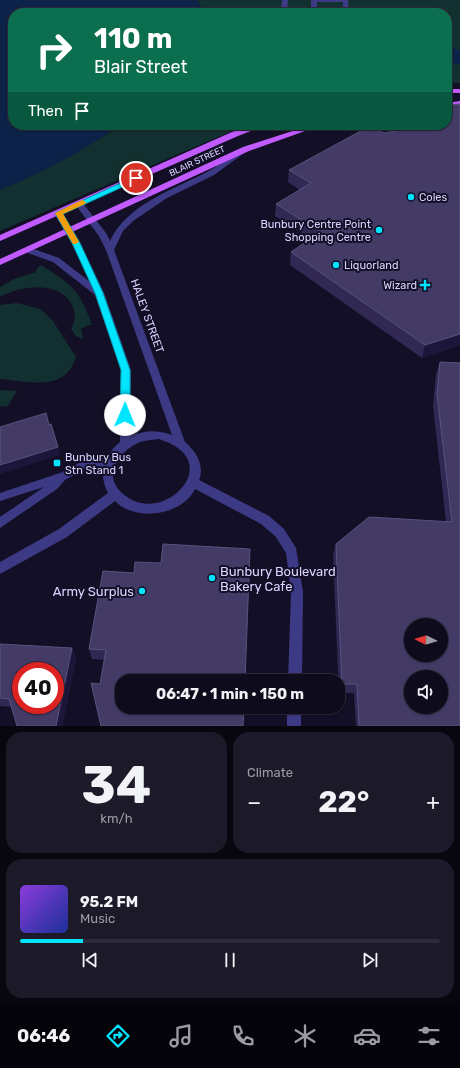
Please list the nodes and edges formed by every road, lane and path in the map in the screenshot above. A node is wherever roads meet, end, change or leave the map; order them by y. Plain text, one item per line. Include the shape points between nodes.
1 (314, 0) edge
2 (345, 0) edge
3 (246, 130) edge
4 (303, 130) edge
5 (246, 149) junction
6 (79, 204) junction
7 (58, 213) junction
8 (92, 221) junction
9 (70, 231) junction
10 (0, 238) edge
11 (28, 250) junction
12 (110, 250) junction
13 (0, 262) edge
14 (99, 293) junction
15 (180, 442) junction
16 (125, 445) junction
17 (110, 463) junction
18 (63, 476) junction
19 (193, 483) junction
20 (114, 495) junction
21 (0, 497) edge
22 (0, 523) edge
23 (0, 568) edge
24 (295, 674) edge
25 (294, 714) edge
26 (294, 726) edge

1 - 2 lane
3 - 6 main road, BLAIR STREET
4 - 5 main road, BLAIR STREET
5 - 8 main road, BLAIR STREET
5 - 12 street via 211,173 164,196 130,219 119,230
6 - 7 main road, BLAIR STREET
6 - 8 street, HALEY STREET
7 - 9 street
7 - 10 main road, BLAIR STREET
8 - 9 main road, BLAIR STREET
8 - 12 street, HALEY STREET
9 - 11 main road, BLAIR STREET
9 - 14 street
11 - 13 main road, BLAIR STREET
11 - 14 street via 56,260
12 - 15 street, HALEY STREET
14 - 16 street via 126,370
15 - 16 street via 159,435 135,439
15 - 19 street via 189,450 194,460 196,472
16 - 17 street
17 - 18 lane via 82,465
17 - 20 street via 107,474
18 - 21 lane
18 - 22 lane via 53,486
19 - 20 street via 178,500 156,509 140,509 125,504
19 - 24 street via 265,520 280,533 292,552 297,592
20 - 23 street via 63,533
25 - 26 street

